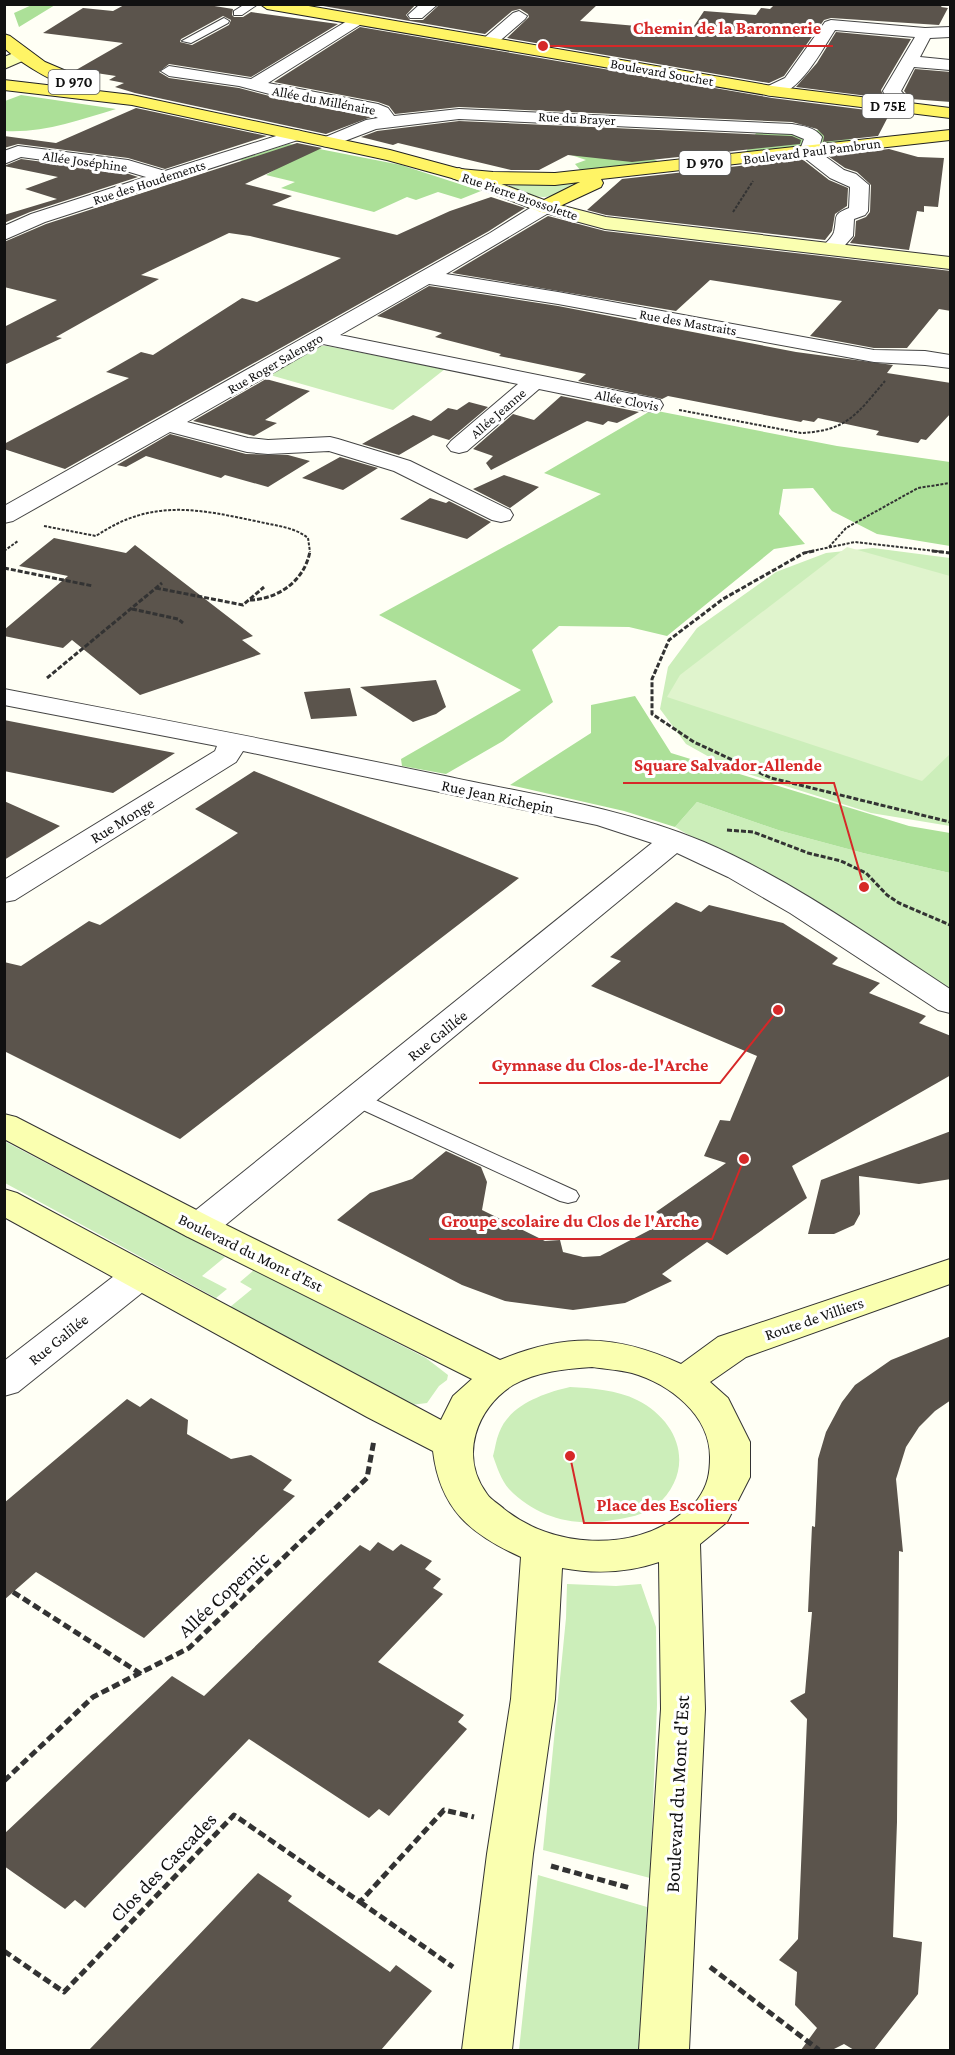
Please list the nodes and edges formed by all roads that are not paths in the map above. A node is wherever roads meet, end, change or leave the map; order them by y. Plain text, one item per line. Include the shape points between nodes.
1 (253, 4) edge
2 (267, 4) edge
3 (431, 4) edge
4 (238, 13) dead end
5 (416, 15) dead end
6 (525, 17) dead end
7 (357, 20) junction
8 (224, 21) dead end
9 (951, 32) edge
10 (925, 33) junction
11 (187, 41) dead end
12 (489, 42) junction
13 (11, 48) edge
14 (909, 61) junction
15 (4, 63) edge
16 (951, 65) edge
17 (169, 71) dead end
18 (255, 84) junction
19 (4, 85) edge
20 (772, 91) junction
21 (825, 98) junction
22 (132, 100) junction
23 (907, 108) junction
24 (951, 113) edge
25 (389, 121) junction
26 (295, 135) junction
27 (951, 135) edge
28 (909, 140) junction
29 (328, 142) junction
30 (808, 152) junction
31 (4, 159) edge
32 (690, 165) junction
33 (459, 174) junction
34 (167, 177) junction
35 (545, 207) junction
36 (4, 234) edge
37 (831, 249) junction
38 (951, 262) edge
39 (426, 277) junction
40 (320, 337) junction
41 (951, 362) edge
42 (536, 380) junction
43 (652, 405) road end
44 (168, 424) junction
45 (459, 447) dead end
46 (501, 515) dead end
47 (4, 516) edge
48 (13, 698) edge
49 (234, 741) junction
50 (673, 841) junction
51 (4, 893) edge
52 (951, 1003) edge
53 (358, 1099) junction
54 (4, 1125) edge
55 (568, 1196) dead end
56 (4, 1201) edge
57 (200, 1227) junction
58 (951, 1270) edge
59 (140, 1275) junction
60 (499, 1376) junction
61 (684, 1381) junction
62 (4, 1382) edge
63 (453, 1443) junction
64 (679, 1538) junction
65 (542, 1549) junction
66 (487, 2050) edge
67 (664, 2050) edge

1 - 4 lane
2 - 7 main road, Boulevard Souchet / D 75E
3 - 5 street
6 - 12 street
7 - 12 main road, Boulevard Souchet / D 75E
7 - 18 street, Allée du Millénaire
8 - 11 lane
9 - 10 street
10 - 14 street
10 - 20 street via 831,26 791,82
12 - 20 main road, Boulevard Souchet / D 75E
13 - 15 main road
13 - 22 main road, D 970 via 56,75
14 - 16 street
14 - 23 street via 892,91
17 - 18 street, Allée du Millénaire
18 - 25 street, Allée du Millénaire via 372,108
19 - 22 main road
20 - 21 main road, Boulevard Souchet / D 75E
21 - 23 main road, Boulevard Souchet / D 75E
21 - 28 main road via 925,123 929,128
22 - 26 main road, Rue Pierre Brossolette / D 970
23 - 24 main road, Boulevard Souchet / D 75E
25 - 29 street, Rue du Brayer via 362,126
25 - 30 street, Rue du Brayer via 484,114 792,129 813,137
26 - 29 main road, Rue Pierre Brossolette / D 970
26 - 34 street, Rue des Houdements
27 - 28 main road, Boulevard Paul Pambrun / D 970
28 - 30 main road, Boulevard Paul Pambrun / D 970
29 - 33 main road, Rue Pierre Brossolette / D 970
30 - 32 main road, Boulevard Paul Pambrun / D 970
30 - 37 street via 837,174 860,185 858,211 845,216 843,236
31 - 34 street, Allée Joséphine via 18,151 128,166
32 - 33 main road, Boulevard Paul Pambrun / D 970 via 555,179
32 - 35 main road via 593,183
33 - 35 main road, Rue Pierre Brossolette
34 - 36 street, Rue des Houdements via 38,218
35 - 37 main road, Rue Pierre Brossolette via 614,225
35 - 39 street, Rue Roger Salengro
37 - 38 main road, Rue Pierre Brossolette
39 - 40 street, Rue Roger Salengro
39 - 41 street, Rue des Mastraits via 874,356
40 - 42 street, Allée Clovis
40 - 44 street, Rue Roger Salengro
42 - 43 street, Allée Clovis
42 - 45 street, Allée Jeanne
44 - 46 street via 247,445 330,444 402,466
44 - 47 street, Rue Roger Salengro
48 - 49 street, Rue Jean Richepin
49 - 50 street, Rue Jean Richepin via 603,818
49 - 51 street, Rue Monge via 226,756
50 - 52 street, Rue Jean Richepin via 795,903
50 - 53 street, Rue Galilée
53 - 55 lane
53 - 57 street, Rue Galilée
54 - 57 main road, Boulevard du Mont d'Est
56 - 59 main road
57 - 60 main road, Boulevard du Mont d'Est
58 - 61 main road, Route de Villiers via 732,1347
59 - 62 street, Rue Galilée
59 - 63 main road
60 - 61 main road via 542,1358 592,1353 641,1360
60 - 63 main road via 467,1406
61 - 64 main road via 714,1408 730,1442 730,1477 712,1511
63 - 65 main road via 456,1475 473,1506 503,1531
64 - 65 main road via 637,1553 589,1557
64 - 67 main road, Boulevard du Mont d'Est via 683,1709
65 - 66 main road via 533,1699

